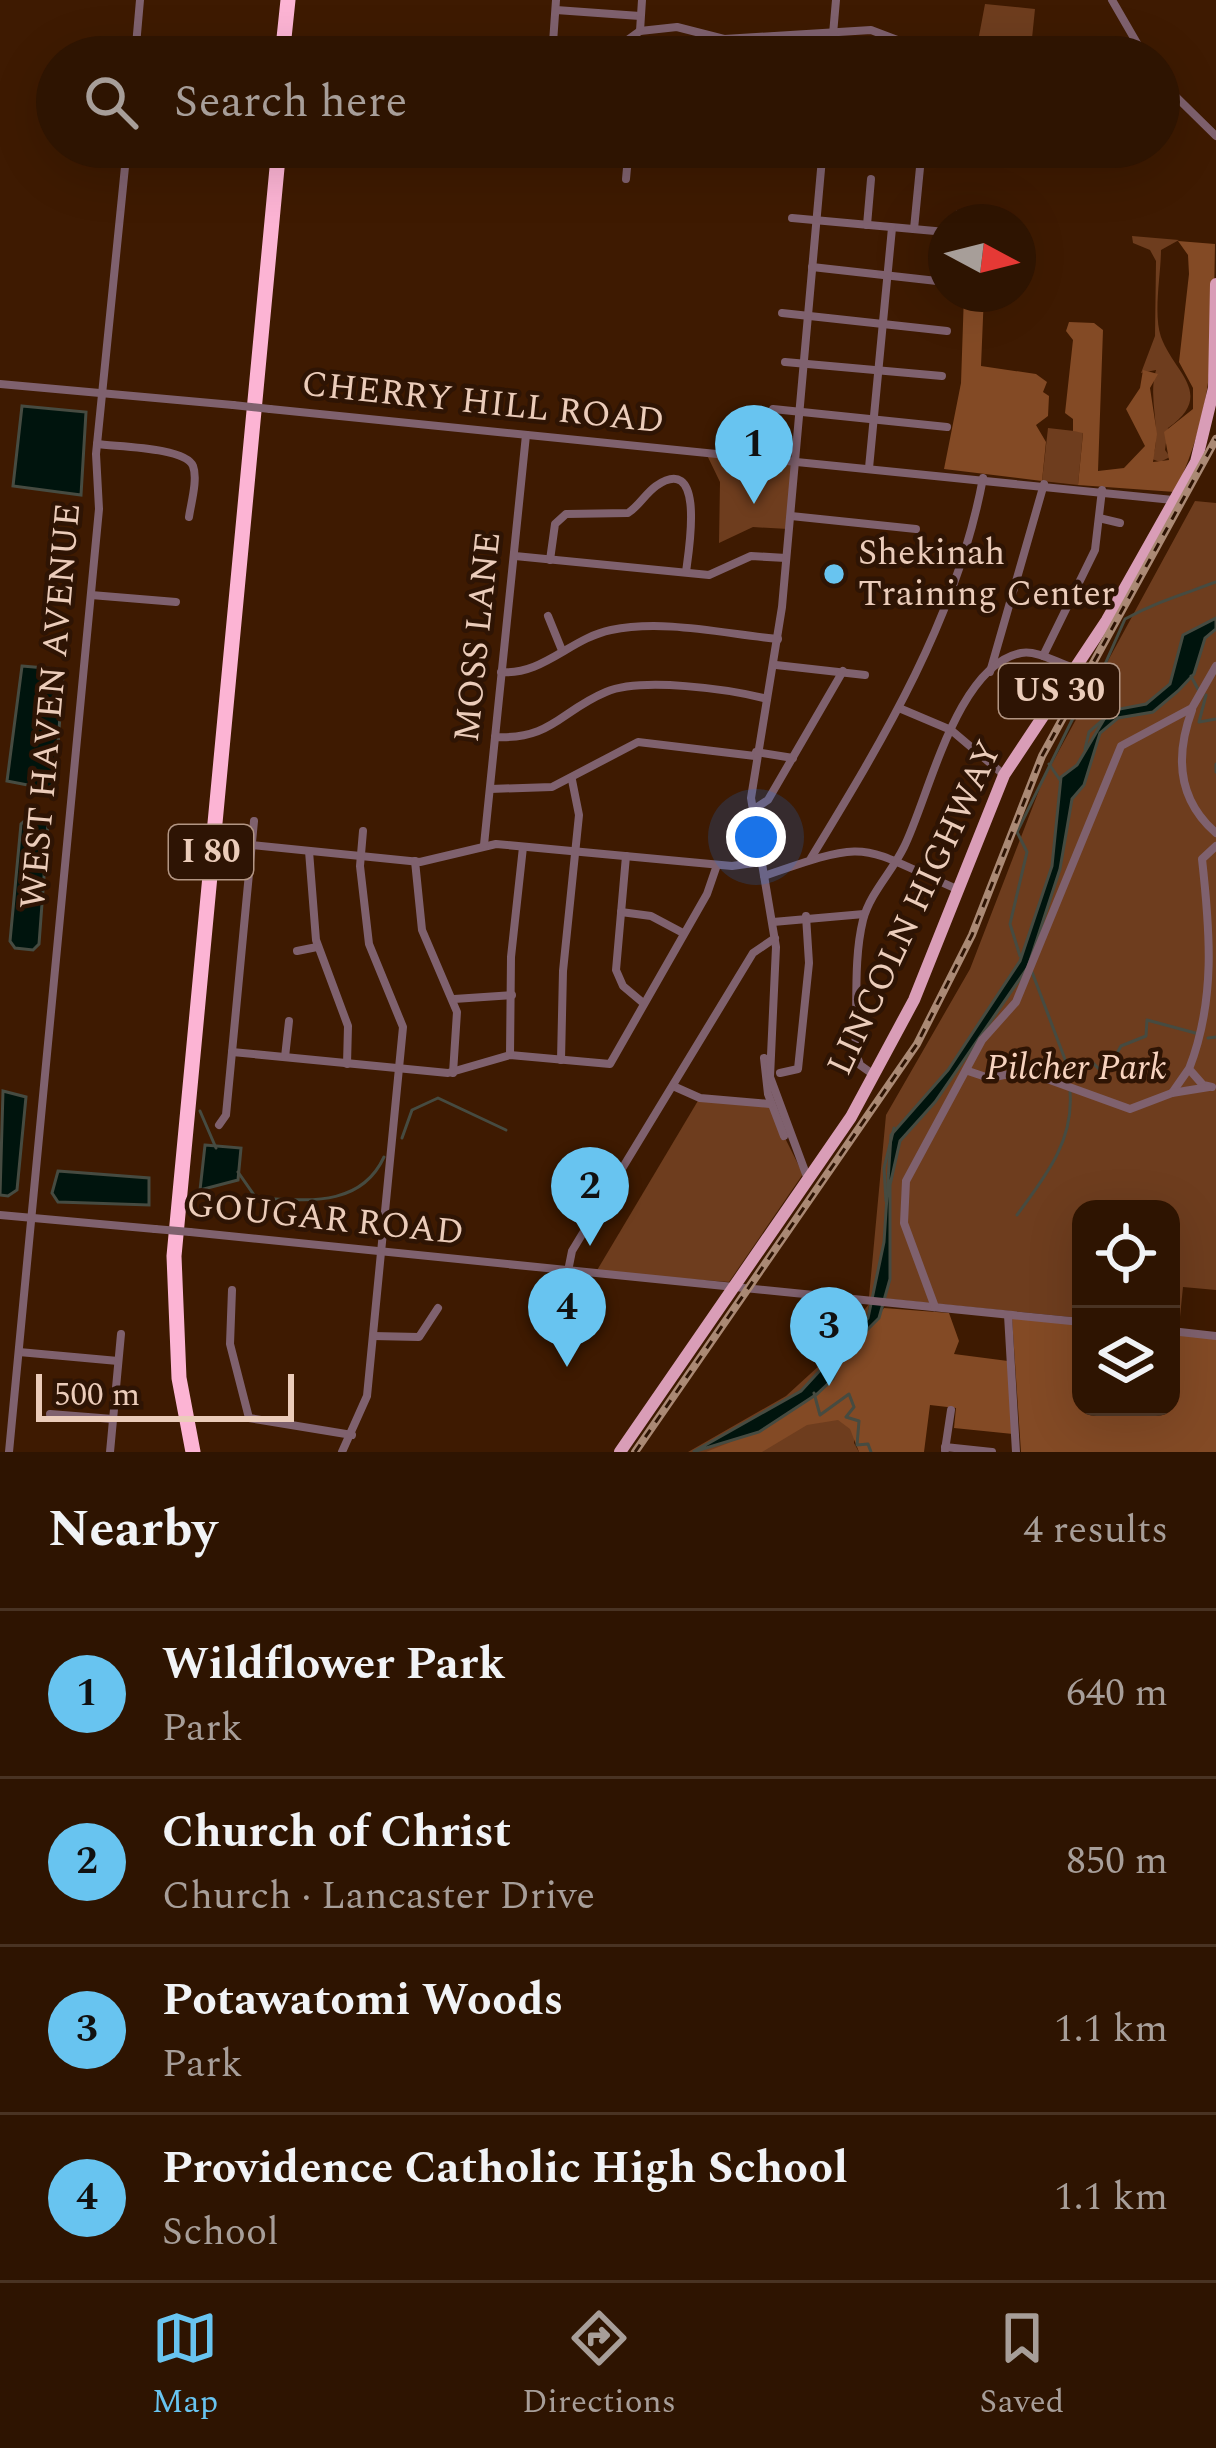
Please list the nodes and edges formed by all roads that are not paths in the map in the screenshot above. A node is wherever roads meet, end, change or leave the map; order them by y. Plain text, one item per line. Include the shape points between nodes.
1 (140, 0) edge
2 (290, 0) edge
3 (642, 0) edge
4 (836, 0) edge
5 (1112, 0) edge
6 (556, 5) edge
7 (640, 16) junction
8 (640, 31) junction
9 (834, 32) junction
10 (137, 36) edge
11 (287, 36) edge
12 (554, 36) edge
13 (633, 36) edge
14 (714, 36) edge
15 (771, 36) edge
16 (834, 36) edge
17 (887, 36) edge
18 (1132, 36) edge
19 (1180, 101) edge
20 (1216, 136) edge
21 (126, 168) edge
22 (275, 168) edge
23 (275, 168) edge
24 (627, 168) edge
25 (822, 168) edge
26 (920, 168) edge
27 (626, 179) dead end
28 (871, 179) dead end
29 (792, 218) dead end
30 (817, 220) junction
31 (867, 225) junction
32 (892, 228) junction
33 (914, 230) junction
34 (928, 231) edge
35 (812, 267) junction
36 (888, 275) junction
37 (928, 280) edge
38 (1216, 284) edge
39 (782, 313) dead end
40 (808, 315) junction
41 (884, 323) junction
42 (947, 331) dead end
43 (785, 362) dead end
44 (804, 364) junction
45 (879, 371) junction
46 (942, 376) dead end
47 (0, 384) edge
48 (102, 394) junction
49 (773, 409) dead end
50 (799, 411) junction
51 (874, 419) junction
52 (946, 427) dead end
53 (526, 435) junction
54 (97, 445) junction
55 (795, 461) junction
56 (869, 468) junction
57 (983, 478) junction
58 (1044, 484) junction
59 (1102, 490) junction
60 (1175, 500) junction
61 (790, 516) junction
62 (189, 517) dead end
63 (1100, 518) junction
64 (1120, 523) dead end
65 (916, 529) dead end
66 (515, 556) junction
67 (786, 558) junction
68 (550, 560) junction
69 (686, 572) junction
70 (91, 595) junction
71 (176, 602) dead end
72 (548, 616) dead end
73 (778, 639) junction
74 (561, 648) junction
75 (1043, 656) junction
76 (776, 665) junction
77 (1216, 666) edge
78 (1075, 669) junction
79 (843, 671) junction
80 (501, 672) junction
81 (990, 672) junction
82 (865, 675) dead end
83 (767, 699) junction
84 (899, 708) junction
85 (1192, 708) junction
86 (951, 730) junction
87 (495, 737) junction
88 (756, 754) junction
89 (793, 758) junction
90 (1004, 775) junction
91 (572, 779) junction
92 (490, 789) junction
93 (751, 811) junction
94 (254, 821) dead end
95 (363, 831) dead end
96 (1216, 833) edge
97 (252, 845) junction
98 (484, 845) junction
99 (1216, 846) edge
100 (523, 847) junction
101 (308, 851) junction
102 (575, 851) junction
103 (361, 856) junction
104 (626, 856) junction
105 (812, 858) junction
106 (897, 860) junction
107 (415, 861) junction
108 (761, 862) junction
109 (717, 865) junction
110 (764, 876) junction
111 (959, 890) junction
112 (621, 911) junction
113 (864, 914) junction
114 (806, 916) junction
115 (773, 922) junction
116 (683, 933) junction
117 (775, 938) junction
118 (317, 947) junction
119 (296, 951) dead end
120 (512, 994) junction
121 (454, 999) junction
122 (642, 1002) junction
123 (289, 1021) dead end
124 (232, 1052) junction
125 (510, 1054) junction
126 (285, 1057) junction
127 (561, 1060) junction
128 (347, 1064) junction
129 (399, 1069) junction
130 (1189, 1070) junction
131 (968, 1071) junction
132 (453, 1073) junction
133 (780, 1073) dead end
134 (875, 1075) junction
135 (673, 1086) junction
136 (1214, 1087) edge
137 (1172, 1093) junction
138 (773, 1103) junction
139 (219, 1125) dead end
140 (808, 1177) junction
141 (0, 1215) edge
142 (31, 1218) junction
143 (382, 1251) junction
144 (568, 1271) junction
145 (736, 1286) junction
146 (232, 1290) dead end
147 (843, 1297) junction
148 (935, 1307) junction
149 (438, 1308) dead end
150 (1008, 1315) junction
151 (1072, 1321) edge
152 (1180, 1332) edge
153 (121, 1334) dead end
154 (373, 1336) junction
155 (1216, 1336) edge
156 (19, 1352) junction
157 (118, 1361) junction
158 (951, 1410) dead end
159 (50, 1414) dead end
160 (113, 1419) junction
161 (352, 1435) junction
162 (945, 1450) edge
163 (979, 1451) edge
164 (9, 1452) edge
165 (110, 1452) edge
166 (183, 1452) edge
167 (193, 1452) edge
168 (342, 1452) edge
169 (616, 1452) edge
170 (992, 1452) edge
171 (1016, 1452) edge

1 - 10 street
2 - 11 highway
3 - 7 street
4 - 9 street
5 - 18 street
6 - 7 street
6 - 12 street
7 - 8 street
8 - 13 street
8 - 14 street via 686,28
9 - 15 street
9 - 16 street
9 - 17 street
19 - 20 street
21 - 48 street, WEST HAVEN AVENUE
22 - 166 highway, I 80 via 169,1256 169,1358
23 - 167 highway, I 80 via 174,1256 178,1378
24 - 27 street
25 - 30 street
26 - 33 street
28 - 31 street
29 - 30 street
30 - 31 street
30 - 35 street
31 - 32 street
32 - 33 street
32 - 36 street
33 - 34 street
35 - 36 street
35 - 40 street
36 - 37 street
36 - 41 street
38 - 60 main road, LINCOLN HIGHWAY / US 30 via 1211,411
39 - 40 street
40 - 41 street
40 - 44 street
41 - 42 street
41 - 45 street
43 - 44 street
44 - 45 street
44 - 50 street
45 - 46 street
45 - 51 street
47 - 48 street, CHERRY HILL ROAD
48 - 53 street, CHERRY HILL ROAD, bridge
48 - 54 street, WEST HAVEN AVENUE
49 - 50 street
50 - 51 street
50 - 55 street
51 - 52 street
51 - 56 street
53 - 55 street, CHERRY HILL ROAD
53 - 66 street, MOSS LANE
54 - 62 street via 188,459
54 - 70 street, WEST HAVEN AVENUE
55 - 56 street, CHERRY HILL ROAD
55 - 61 street
56 - 57 street, CHERRY HILL ROAD
57 - 58 street, CHERRY HILL ROAD
57 - 84 street via 954,586
58 - 59 street, CHERRY HILL ROAD
58 - 81 street
59 - 60 street, CHERRY HILL ROAD
59 - 63 street
60 - 78 main road, LINCOLN HIGHWAY / US 30
61 - 65 street
61 - 67 street
63 - 64 street
63 - 75 street via 1095,550
66 - 68 street
66 - 80 street, MOSS LANE
67 - 69 street via 752,556 716,573
67 - 73 street
68 - 69 street
68 - 69 street via 555,524 566,514 628,513 671,482 692,501
70 - 71 street
70 - 142 street, WEST HAVEN AVENUE
72 - 74 street
73 - 74 street via 639,626
73 - 76 street
74 - 80 street via 525,673
75 - 78 street
75 - 81 street via 1016,654
76 - 79 street
76 - 83 street
77 - 85 street
78 - 90 main road, LINCOLN HIGHWAY / US 30
79 - 82 street
79 - 89 street
80 - 87 street, MOSS LANE
81 - 86 street
83 - 87 street via 632,685 595,698 543,733
83 - 88 street
84 - 86 street
84 - 105 street
85 - 96 street via 1180,750 1182,785
85 - 131 street via 1121,746 1016,1002 982,1040
86 - 90 street
86 - 106 street
87 - 92 street, MOSS LANE
88 - 89 street
88 - 91 street via 638,742
88 - 93 street
89 - 93 street via 769,800
90 - 111 main road, LINCOLN HIGHWAY / US 30
91 - 92 street via 529,791
91 - 102 street
92 - 98 street, MOSS LANE
93 - 108 street
94 - 97 street
95 - 103 street
97 - 101 street
97 - 124 street
98 - 100 street
98 - 107 street
99 - 130 street via 1202,859 1211,980
100 - 102 street
100 - 120 street
101 - 103 street
101 - 118 street
102 - 104 street
102 - 127 street
103 - 107 street
103 - 129 street via 369,944 403,1021
104 - 109 street
104 - 112 street
105 - 106 street via 859,847
105 - 110 street
106 - 111 street
106 - 113 street
107 - 121 street via 422,931
108 - 109 street
108 - 110 street
109 - 116 street
110 - 115 street
111 - 134 main road, LINCOLN HIGHWAY / US 30
112 - 116 street
112 - 122 street via 616,970
113 - 114 street
113 - 134 street via 855,1050
114 - 115 street
114 - 133 street via 798,1069
115 - 117 street
116 - 122 street
117 - 135 street via 753,953
117 - 138 street
118 - 119 street
118 - 128 street via 348,1026
120 - 121 street
120 - 125 street
121 - 132 street
122 - 127 street via 610,1064
123 - 126 street
124 - 126 street
124 - 139 street
125 - 127 street
125 - 132 street
126 - 128 street
128 - 129 street
129 - 132 street
129 - 143 street
130 - 136 street
130 - 137 street
131 - 137 street via 989,1078 1025,1071 1130,1109
131 - 148 street via 902,1193 904,1223
134 - 140 main road, LINCOLN HIGHWAY / US 30
135 - 138 street via 700,1098
135 - 144 street via 572,1251
136 - 137 street
138 - 140 street
140 - 145 main road, LINCOLN HIGHWAY / US 30
140 - 145 main road, LINCOLN HIGHWAY / US 30
141 - 142 street, GOUGAR ROAD
142 - 143 street, GOUGAR ROAD, bridge
142 - 156 street, WEST HAVEN AVENUE
143 - 144 street, GOUGAR ROAD
143 - 154 street
144 - 145 street, GOUGAR ROAD
145 - 147 street, GOUGAR ROAD
145 - 147 street, GOUGAR ROAD
145 - 169 main road, US 30
146 - 161 street via 230,1344 249,1418
147 - 148 street, GOUGAR ROAD
148 - 150 street, GOUGAR ROAD
149 - 154 street via 419,1336
150 - 151 street, GOUGAR ROAD
150 - 171 street
152 - 155 street
153 - 157 street
154 - 161 street via 367,1396
156 - 157 street
156 - 164 street, WEST HAVEN AVENUE
157 - 160 street
158 - 162 street
159 - 160 street
160 - 165 street
161 - 168 street
162 - 163 street
163 - 170 street

